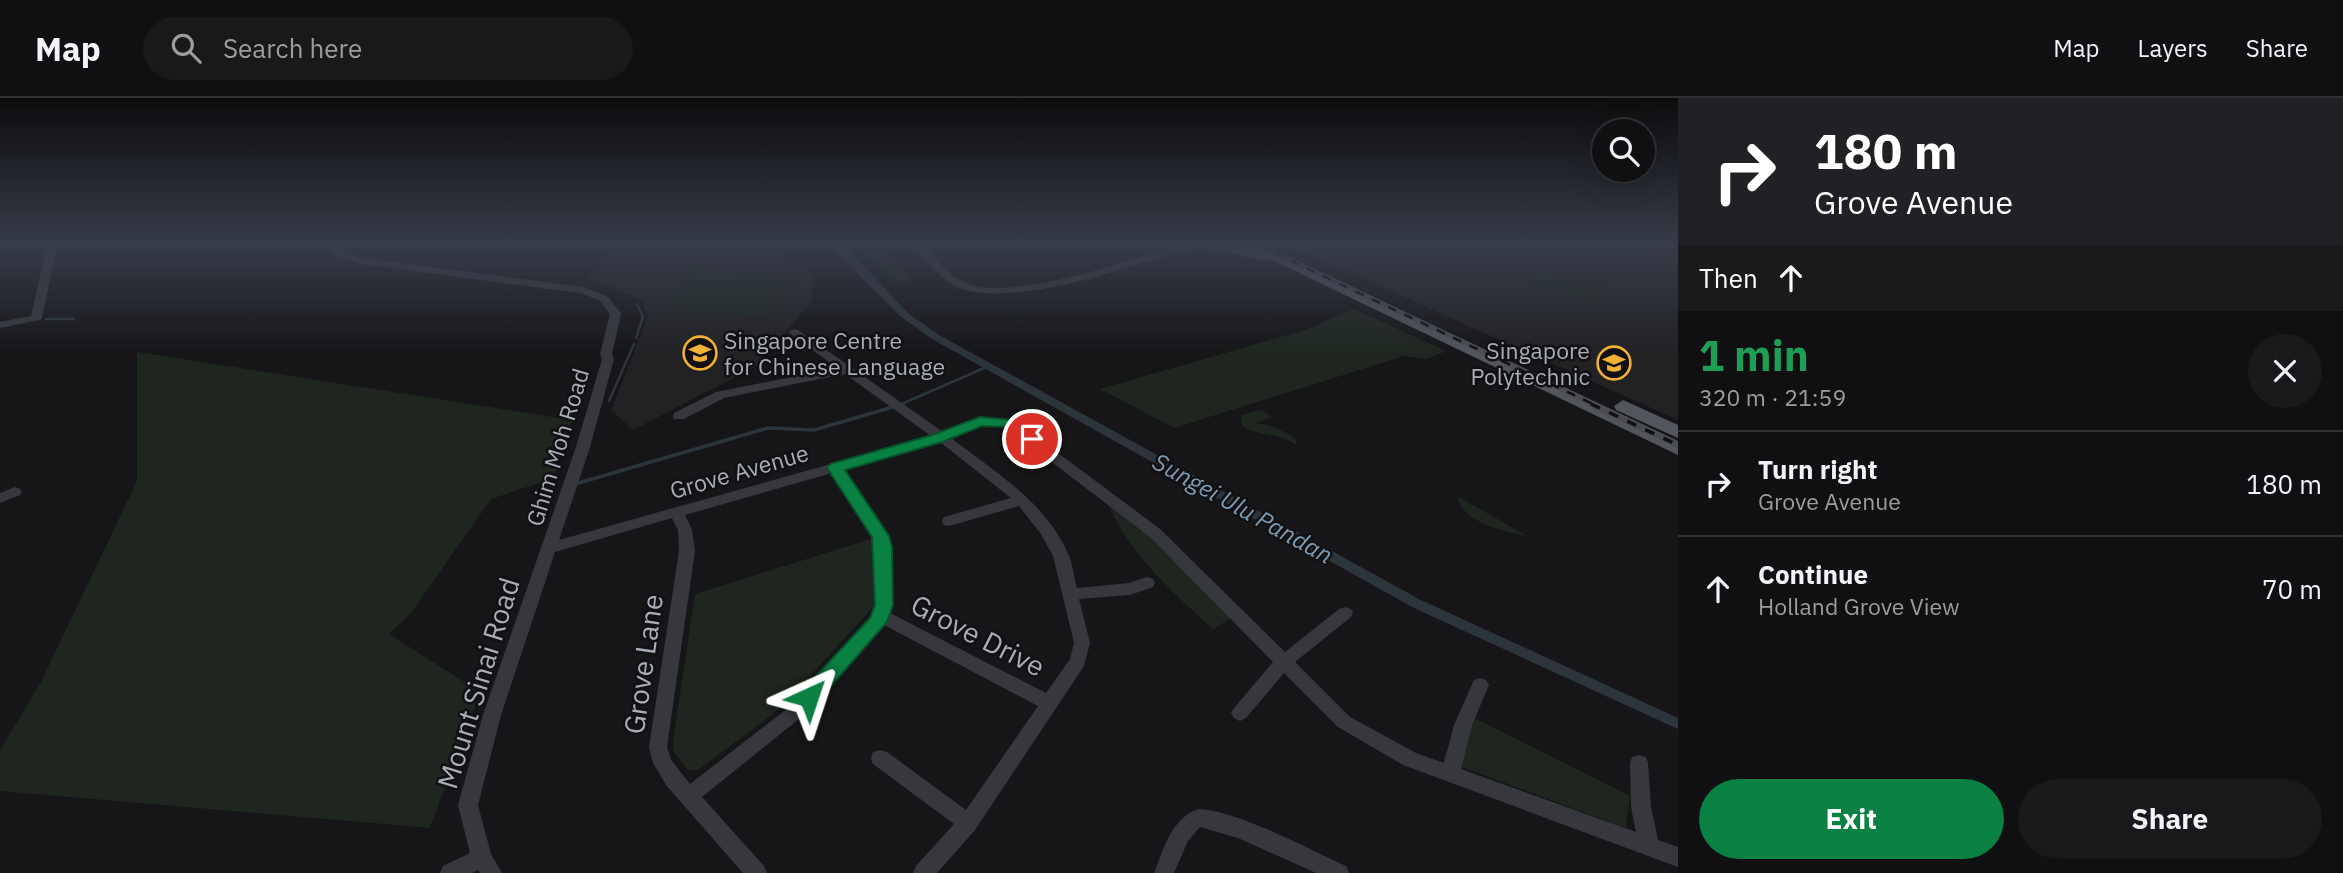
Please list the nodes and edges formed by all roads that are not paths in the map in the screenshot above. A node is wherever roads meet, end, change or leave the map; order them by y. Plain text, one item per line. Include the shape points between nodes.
1 (44, 281) edge
2 (563, 281) edge
3 (955, 281) edge
4 (966, 281) edge
5 (1044, 281) edge
6 (1048, 281) edge
7 (1328, 281) edge
8 (1351, 281) edge
9 (1041, 282) junction
10 (0, 325) edge
11 (794, 332) dead end
12 (846, 370) junction
13 (1602, 405) junction
14 (679, 416) dead end
15 (941, 437) junction
16 (1677, 443) edge
17 (835, 468) junction
18 (15, 492) dead end
19 (0, 498) edge
20 (1022, 500) junction
21 (677, 513) junction
22 (948, 521) dead end
23 (549, 548) junction
24 (1147, 583) dead end
25 (1072, 594) junction
26 (1345, 613) dead end
27 (882, 616) junction
28 (1284, 662) junction
29 (1480, 685) dead end
30 (1049, 703) junction
31 (1240, 713) dead end
32 (880, 758) dead end
33 (1639, 763) dead end
34 (1451, 773) junction
35 (689, 796) junction
36 (968, 823) junction
37 (1650, 848) junction
38 (1678, 857) edge
39 (487, 866) edge
40 (450, 873) edge
41 (757, 873) edge
42 (923, 873) edge
43 (1164, 873) edge
44 (1339, 873) edge

1 - 10 street via 36,318
2 - 23 street, Ghim Moh Road via 602,290 625,314
3 - 9 street via 985,290
4 - 9 street via 982,286
5 - 9 street
6 - 9 street
7 - 13 main road
8 - 13 main road
11 - 12 street, Grove Drive
12 - 14 street via 720,395
12 - 15 street, Grove Drive
13 - 16 main road
13 - 16 main road via 1627,408 1624,415 1632,424
15 - 17 street, Grove Avenue
15 - 20 street, Grove Drive
15 - 28 street, Grove Avenue via 980,422 997,421 1020,428 1076,476 1155,533
17 - 21 street, Grove Avenue
17 - 27 street via 881,536
18 - 19 street
20 - 22 street
20 - 25 street, Grove Drive via 1056,544
21 - 23 street, Grove Avenue
21 - 35 street, Grove Lane via 687,551 658,747 662,763
23 - 39 street, Mount Sinai Road via 492,715 468,805
24 - 25 street
25 - 30 street, Grove Drive via 1081,652
26 - 28 street
27 - 30 street, Grove Drive
27 - 35 street via 794,713
28 - 31 street
28 - 34 street, Grove Avenue via 1344,722 1410,759
29 - 34 street via 1463,725
30 - 36 street, Grove Drive
32 - 36 street
33 - 37 street via 1641,807
34 - 37 street, Grove Avenue
35 - 41 street, Grove Lane
36 - 42 street, Grove Drive
37 - 38 street, Grove Avenue
39 - 40 street
43 - 44 street via 1186,827 1199,818 1256,836

